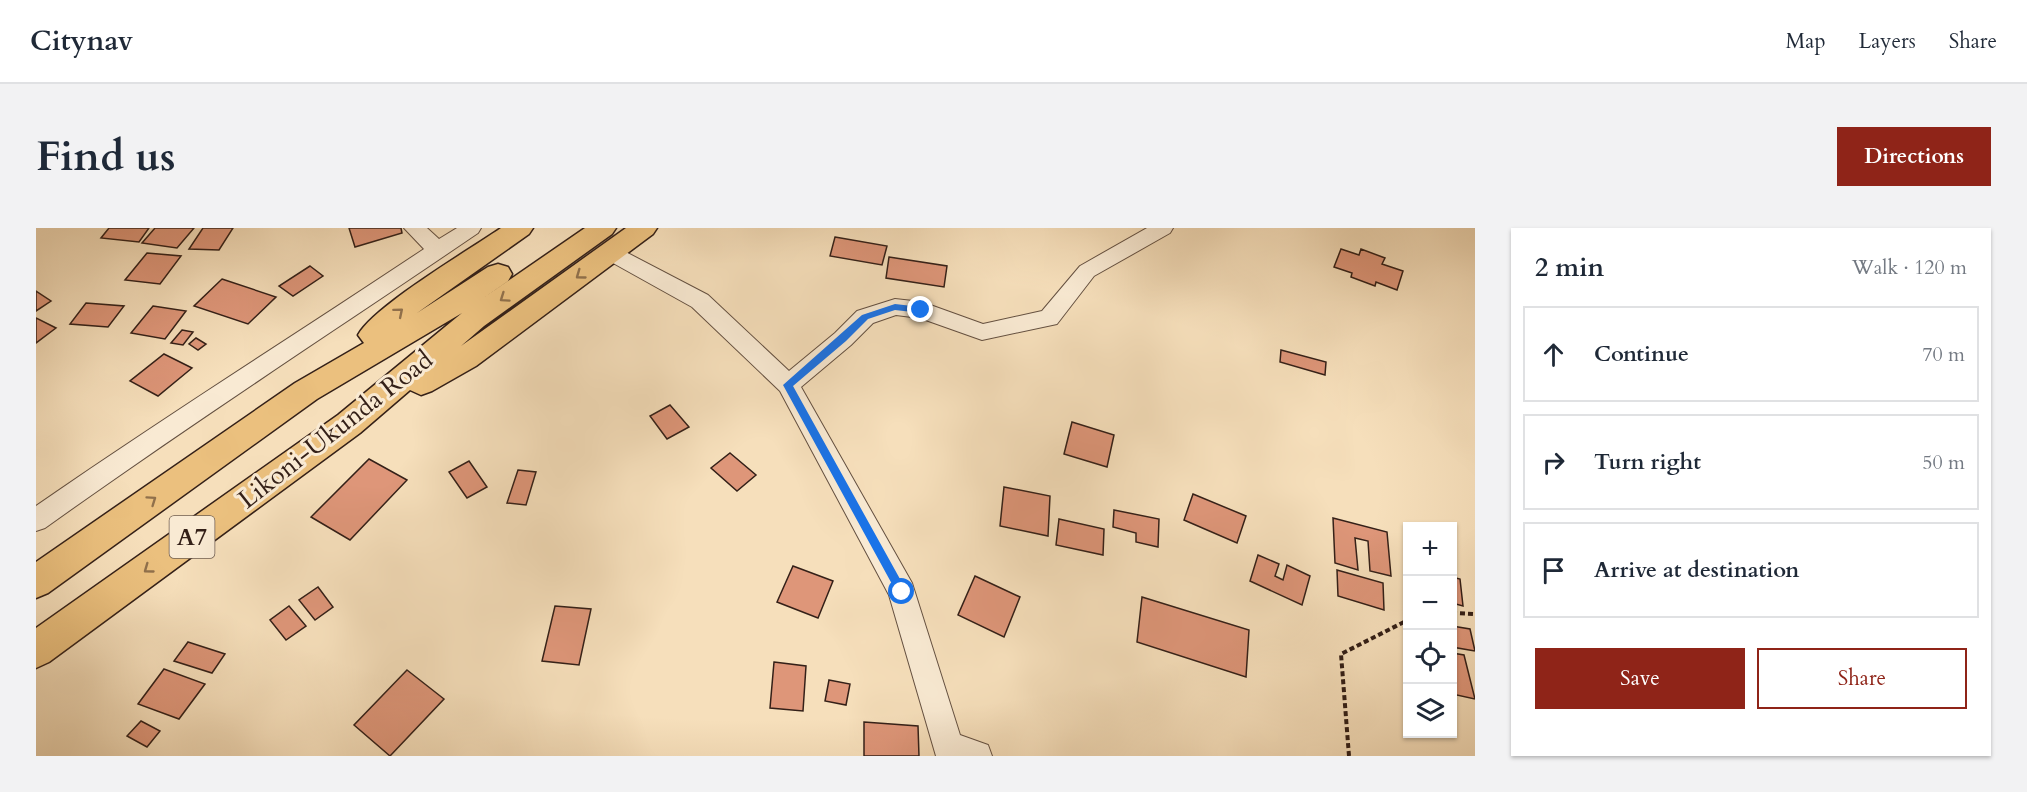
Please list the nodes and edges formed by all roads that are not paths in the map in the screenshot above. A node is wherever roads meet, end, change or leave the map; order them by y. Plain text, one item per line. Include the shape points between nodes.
1 (414, 228) edge
2 (471, 228) edge
3 (520, 228) edge
4 (564, 228) edge
5 (644, 228) edge
6 (1163, 228) edge
7 (607, 240) edge
8 (438, 250) junction
9 (463, 313) junction
10 (788, 385) junction
11 (306, 391) junction
12 (349, 424) junction
13 (36, 520) edge
14 (36, 582) edge
15 (36, 650) edge
16 (950, 751) edge
17 (977, 756) edge

1 - 8 street
2 - 8 street
11 -> 3 highway via 408,305
4 - 9 highway, Likoni-Ukunda Road / A7
5 - 7 highway
6 - 10 street via 1088,271 1049,318 981,332 921,310 895,307 865,317
7 -> 9 highway, Likoni-Ukunda Road / A7
7 - 10 street via 700,301
7 -> 12 highway via 466,358
8 - 13 street via 164,430
9 - 11 highway, Likoni-Ukunda Road / A7
9 - 12 highway, Likoni-Ukunda Road / A7
10 - 16 street via 902,592
14 -> 11 highway, Likoni-Ukunda Road / A7
12 -> 15 highway, Likoni-Ukunda Road / A7
16 - 17 street

